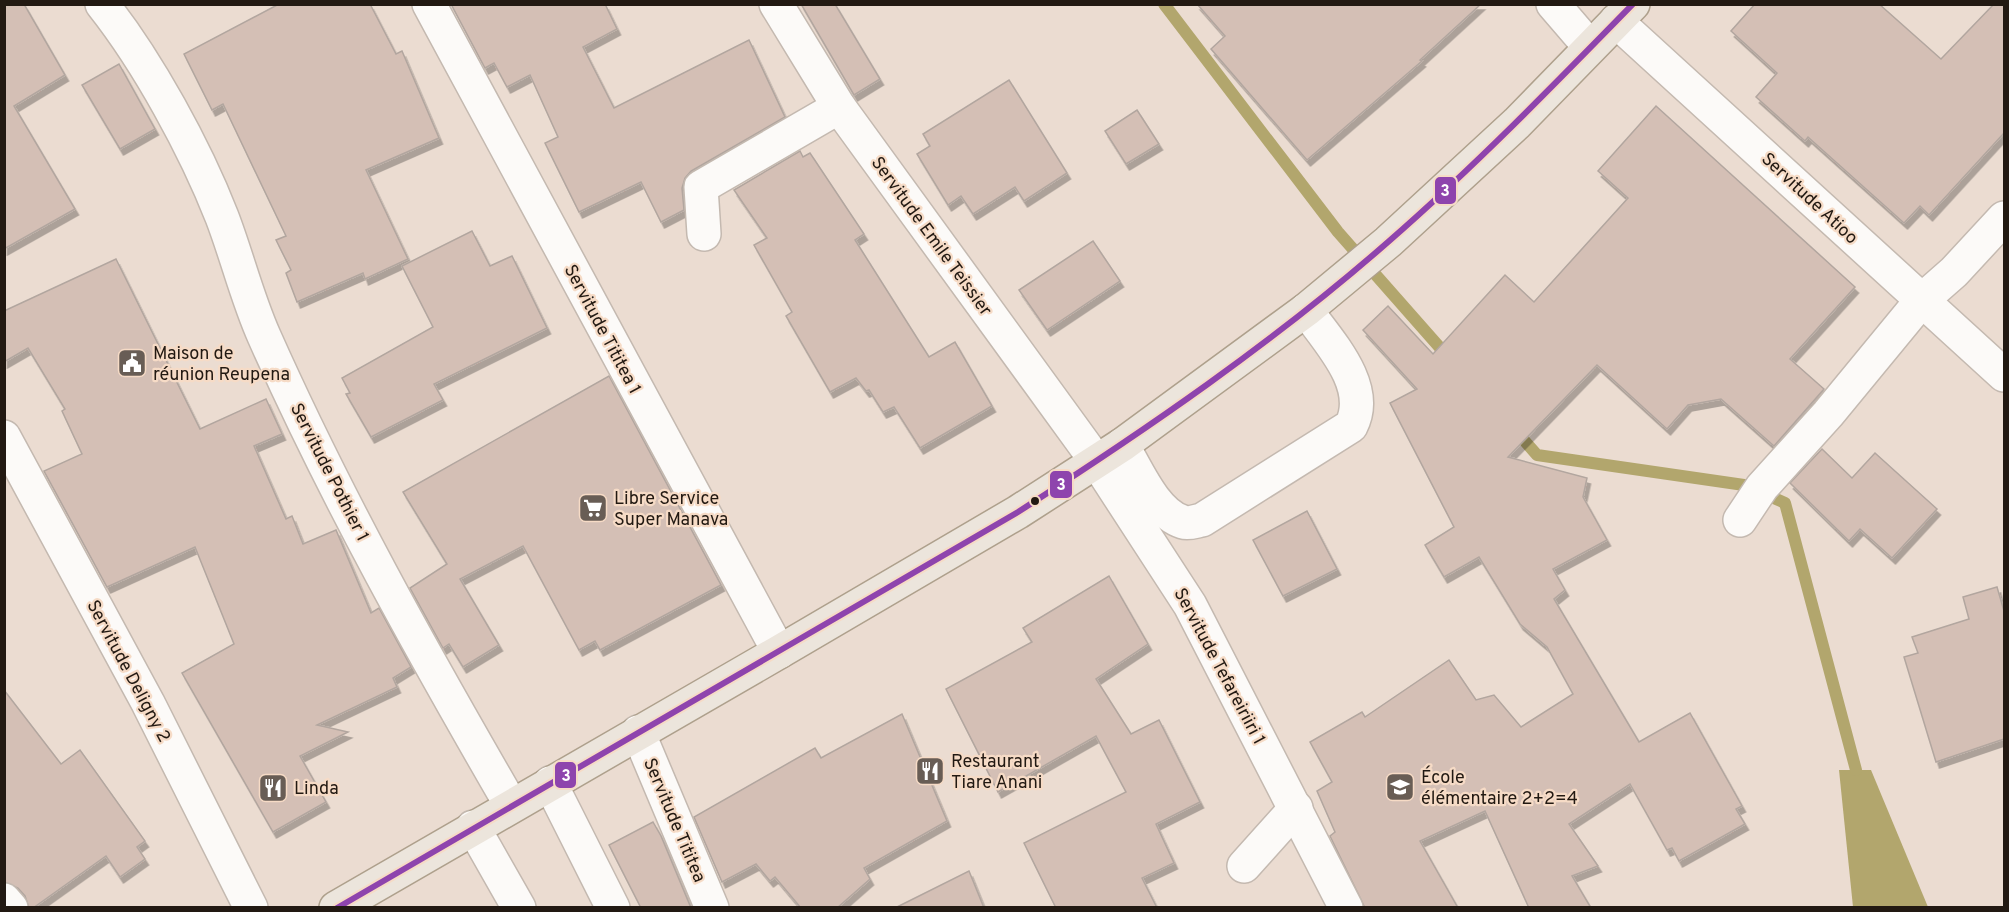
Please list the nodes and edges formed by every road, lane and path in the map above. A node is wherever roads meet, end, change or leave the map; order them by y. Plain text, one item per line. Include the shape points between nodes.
1 (102, 4) edge
2 (429, 4) edge
3 (776, 4) edge
4 (1553, 4) edge
5 (1624, 13) edge
6 (1590, 47) junction
7 (839, 108) junction
8 (2004, 218) edge
9 (704, 234) dead end
10 (1921, 301) junction
11 (1306, 310) junction
12 (2004, 375) edge
13 (4, 436) edge
14 (1109, 453) junction
15 (1740, 520) dead end
16 (779, 652) junction
17 (638, 732) junction
18 (550, 783) junction
19 (511, 806) junction
20 (1296, 808) junction
21 (473, 827) junction
22 (1244, 866) dead end
23 (4, 900) edge
24 (11, 908) edge
25 (251, 908) edge
26 (336, 908) edge
27 (519, 908) edge
28 (613, 908) edge
29 (712, 908) edge
30 (1346, 908) edge

1 - 19 street, Servitude Pothier 1 via 171,110 221,215 263,334 319,454
2 - 16 street, Servitude Tititea 1
3 - 7 street, Servitude Emile Teissier
4 - 6 street
5 - 6 main road
5 - 10 street, Servitude Atioo
6 - 11 main road via 1517,123 1388,242
7 - 9 street via 701,187
7 - 14 street, Servitude Emile Teissier
8 - 10 street
10 - 12 street, Servitude Atioo
10 - 15 street via 1762,487
11 - 14 main road
11 - 14 street via 1348,372 1357,395 1358,412 1350,426 1202,520 1185,523 1171,516
13 - 25 street, Servitude Deligny 2 via 148,704
14 - 16 main road via 1018,512
14 - 20 street, Servitude Tefareiriiri 1
16 - 17 main road
17 - 18 main road
17 - 29 street, Servitude Tititea
18 - 19 main road
18 - 28 street
19 - 21 main road
20 - 22 street
20 - 30 street, Servitude Tefareiriiri 1
21 - 26 main road
21 - 27 street
23 - 24 street

